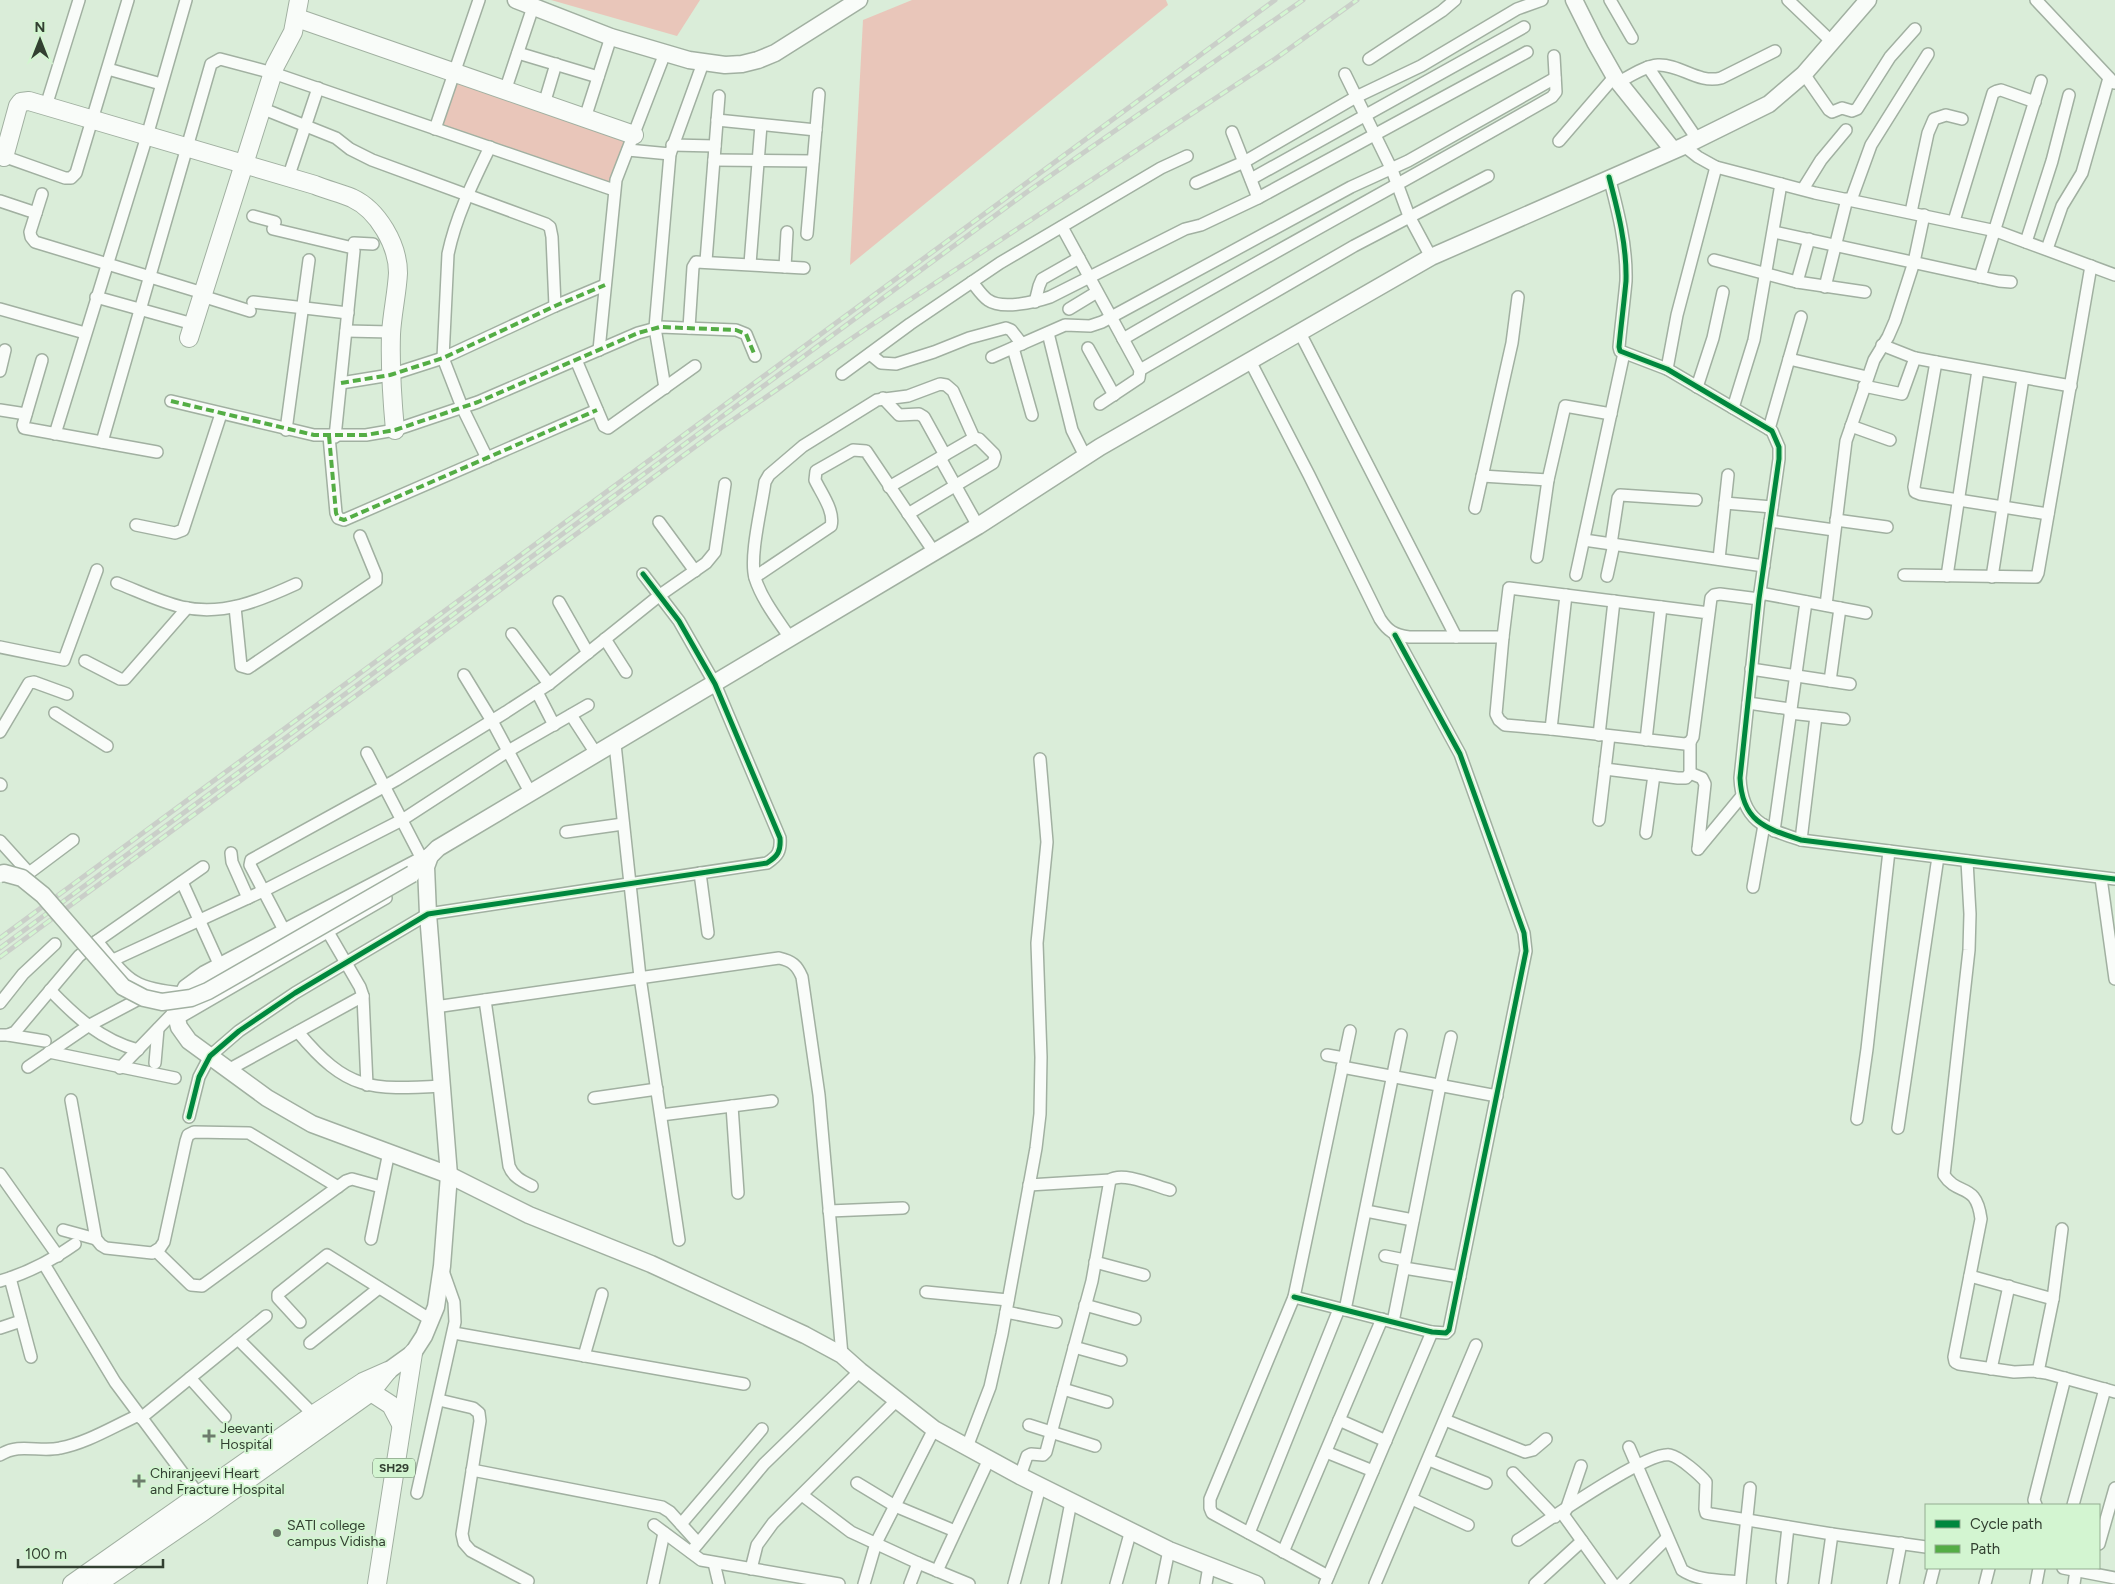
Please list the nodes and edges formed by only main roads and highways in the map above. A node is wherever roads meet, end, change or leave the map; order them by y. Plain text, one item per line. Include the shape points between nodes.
1 (299, 0) edge
2 (516, 0) edge
3 (859, 0) edge
4 (1574, 0) edge
5 (1868, 0) edge
6 (296, 18) junction
7 (631, 143) road end
8 (1684, 145) junction
9 (2, 156) edge
10 (243, 166) junction
11 (191, 331) road end
12 (395, 430) road end
13 (422, 864) junction
14 (0, 874) edge
15 (449, 1175) junction
16 (412, 1352) junction
17 (388, 1371) junction
18 (371, 1392) junction
19 (319, 1420) junction
20 (401, 1424) junction
21 (203, 1501) junction
22 (72, 1584) edge
23 (97, 1584) edge
24 (376, 1584) edge
25 (1255, 1584) edge

1 - 6 main road
2 - 3 main road via 611,37 665,53 703,63 742,64 775,53
4 - 8 main road via 1617,79
5 - 8 main road via 1804,74 1768,104
6 - 7 main road via 585,118
6 - 10 main road via 289,40 278,58
8 - 13 main road via 1432,257 1300,332 1085,456 978,526 449,840
9 - 10 main road via 18,106 29,101
10 - 11 main road
10 - 12 main road via 353,199 369,210 386,230 396,254 398,272 390,375
13 - 14 main road, bridge via 208,991 191,998 162,1002 144,998 123,987 43,895 22,878
13 - 15 main road
13 - 15 main road via 220,966 186,988 176,1015 179,1027 189,1041 266,1098 312,1124
15 - 16 main road via 436,1307 424,1336
15 - 25 main road via 529,1215 652,1264 805,1335 842,1355 934,1429 1040,1487 1169,1550
16 - 17 main road
16 - 20 main road, SH29
17 - 18 main road
17 - 19 main road via 363,1382
18 - 19 main road
18 - 20 main road via 391,1405
19 - 21 main road
20 - 24 main road, SH29
21 - 22 main road
21 - 23 main road

